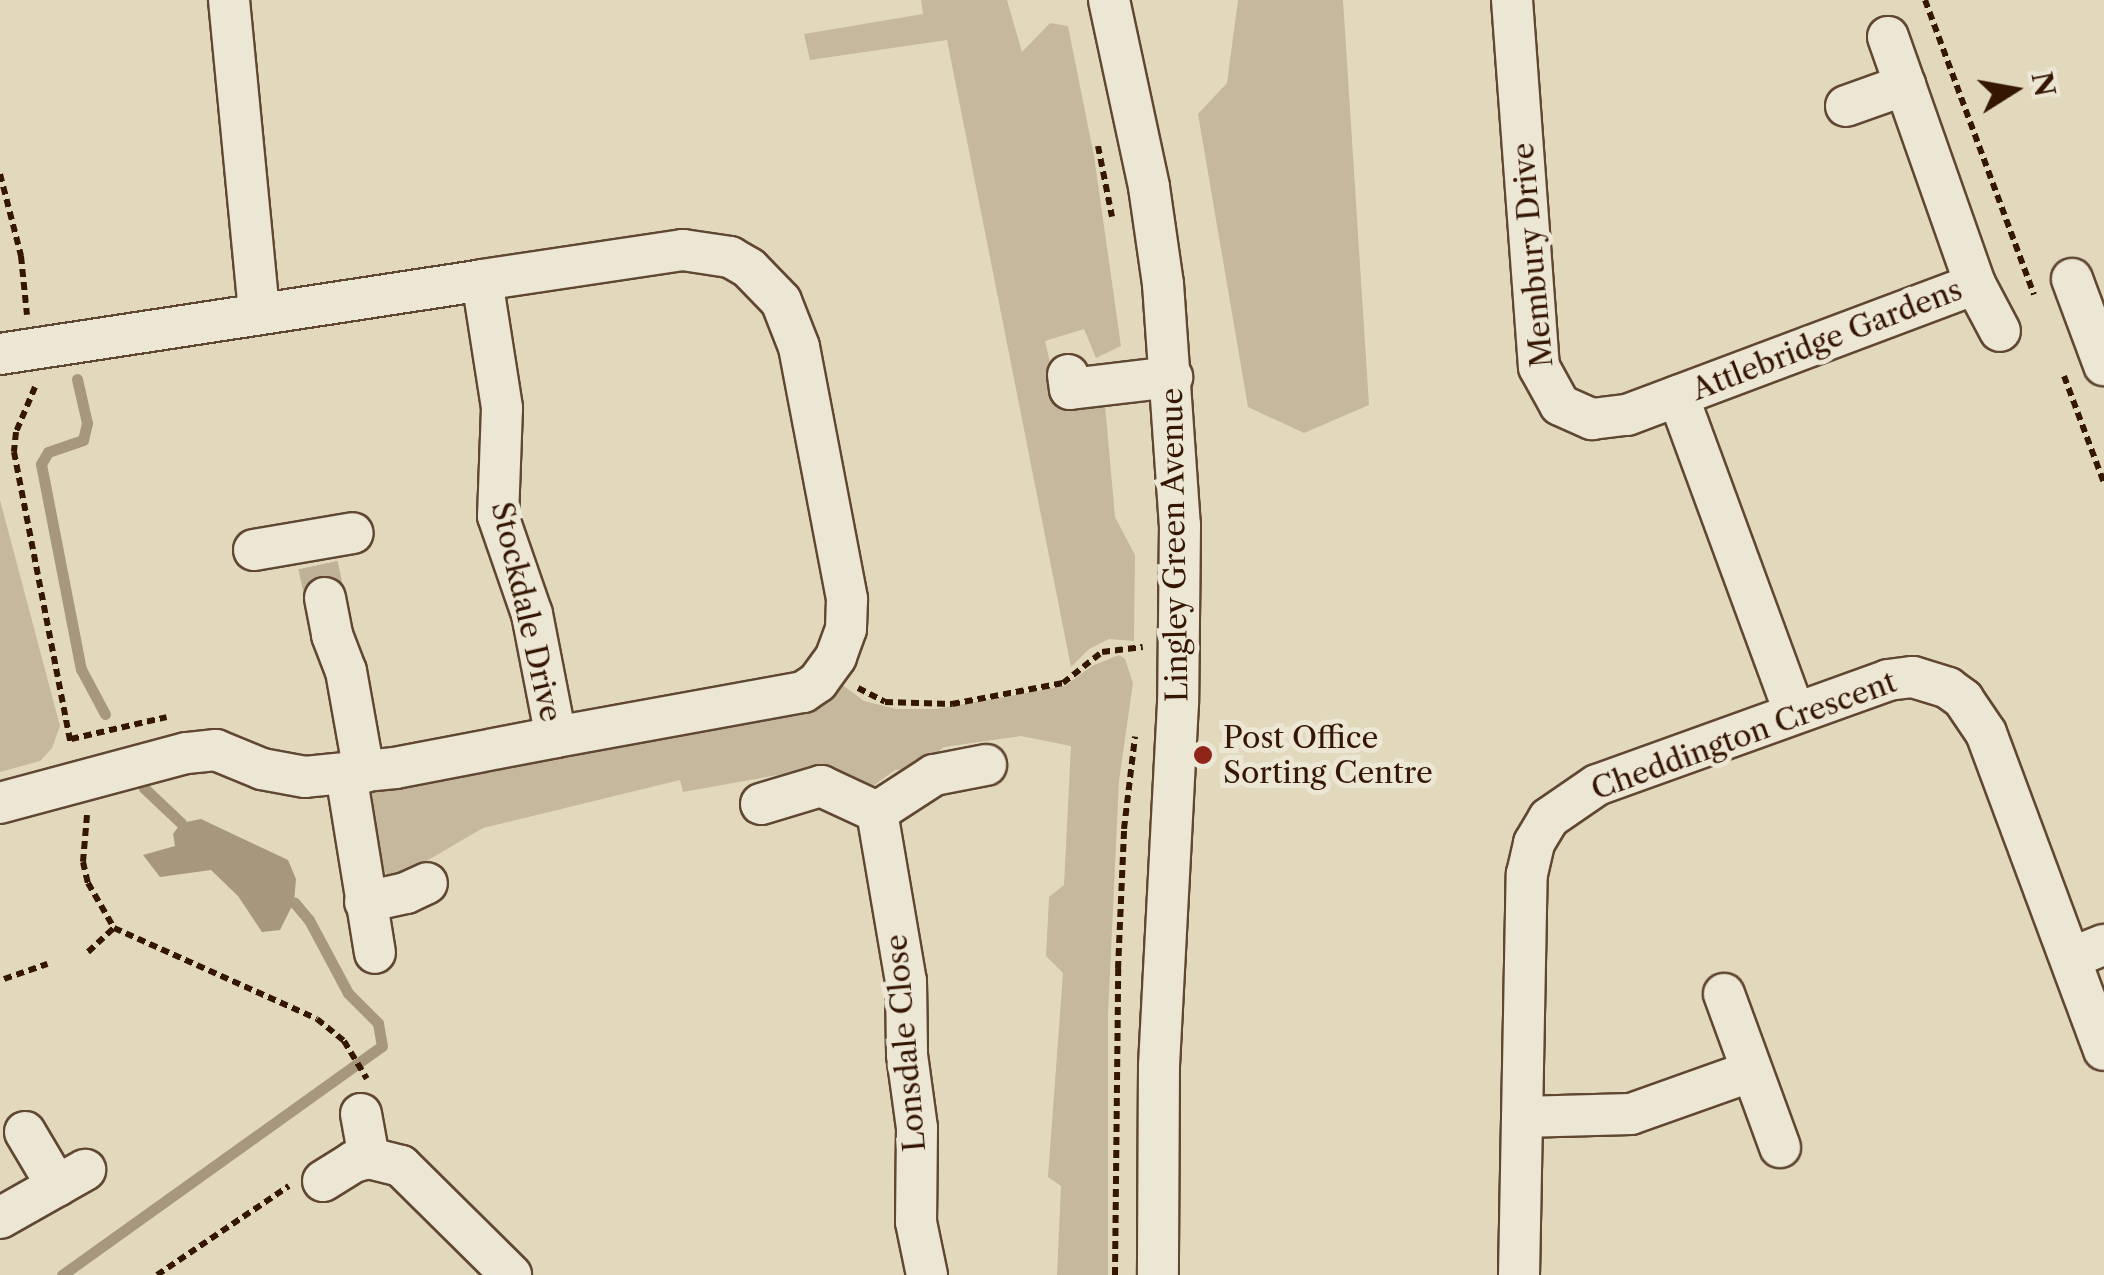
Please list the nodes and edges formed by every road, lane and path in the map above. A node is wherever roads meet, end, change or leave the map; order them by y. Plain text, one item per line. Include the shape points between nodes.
1 (229, 0) edge
2 (1109, 0) edge
3 (1512, 0) edge
4 (1925, 0) edge
5 (1888, 36) dead end
6 (1905, 84) junction
7 (1846, 106) dead end
8 (1096, 136) dead end
9 (0, 174) edge
10 (1115, 233) dead end
11 (2072, 279) dead end
12 (482, 280) junction
13 (1975, 284) junction
14 (2036, 299) dead end
15 (259, 312) junction
16 (2000, 331) dead end
17 (14, 341) edge
18 (2103, 360) edge
19 (2063, 372) dead end
20 (1068, 375) dead end
21 (34, 376) dead end
22 (1172, 377) junction
23 (1678, 396) junction
24 (2104, 483) edge
25 (353, 533) dead end
26 (254, 550) dead end
27 (319, 568) junction
28 (1144, 628) dead end
29 (1144, 647) junction
30 (1142, 666) dead end
31 (850, 683) dead end
32 (1794, 712) junction
33 (1137, 722) dead end
34 (556, 737) junction
35 (72, 751) dead end
36 (986, 766) dead end
37 (355, 773) junction
38 (0, 802) edge
39 (84, 802) dead end
40 (761, 804) dead end
41 (876, 812) junction
42 (427, 883) dead end
43 (365, 902) junction
44 (114, 928) junction
45 (88, 952) dead end
46 (2087, 952) edge
47 (374, 953) dead end
48 (47, 964) dead end
49 (4, 978) dead end
50 (1724, 994) dead end
51 (2104, 1050) edge
52 (1752, 1071) junction
53 (363, 1095) joint
54 (1522, 1117) junction
55 (26, 1132) dead end
56 (1780, 1147) dead end
57 (369, 1158) junction
58 (324, 1182) joint
59 (0, 1218) edge
60 (157, 1275) edge
61 (511, 1275) edge
62 (927, 1275) edge
63 (1115, 1275) edge
64 (1158, 1275) edge
65 (1519, 1275) edge

1 - 15 street
2 - 22 street, Lingley Green Avenue via 1149,187
3 - 23 street, Membury Drive via 1539,367 1547,388 1560,405 1592,419
4 - 14 path
5 - 6 street, Attlebridge Gardens
6 - 7 street
6 - 13 street, Attlebridge Gardens
8 - 10 path
9 - 17 path via 21,256
11 - 18 street
12 - 15 street
12 - 34 street, Stockdale Drive via 502,408 498,516 532,614
12 - 34 street via 684,250 730,257 750,268 781,301 799,347 847,599 836,657 803,692
13 - 16 street, Attlebridge Gardens
13 - 23 street, Attlebridge Gardens
15 - 17 street
19 - 24 path
20 - 22 street via 1070,389
21 - 35 path via 14,452
22 - 64 street, Lingley Green Avenue via 1182,618 1162,962
23 - 32 street
25 - 27 street
26 - 27 street
27 - 37 street via 346,671
28 - 29 path
29 - 30 path
29 - 31 path via 1102,652 1062,683 952,704 885,702
32 - 46 street, Cheddington Crescent via 1913,677 1963,699 1986,732
32 - 54 street, Cheddington Crescent via 1597,785 1549,818 1534,844 1524,905
33 - 63 path via 1118,968
34 - 37 street, Stockdale Drive
36 - 41 street via 934,776
37 - 38 street, Stockdale Drive via 283,775 216,750 186,752
37 - 43 street
39 - 44 path via 83,862
40 - 41 street via 821,786
41 - 62 street, Lonsdale Close via 906,981 916,1222
42 - 43 street
43 - 47 street
44 - 45 path
44 - 53 path via 318,1019 344,1041
46 - 51 street, Cheddington Crescent
48 - 49 path
50 - 52 street
52 - 54 street via 1631,1114
52 - 56 street
53 - 57 street
54 - 65 street, Cheddington Crescent
55 - 59 street via 71,1178
57 - 58 street
57 - 61 street via 414,1175
58 - 60 path via 300,1180

